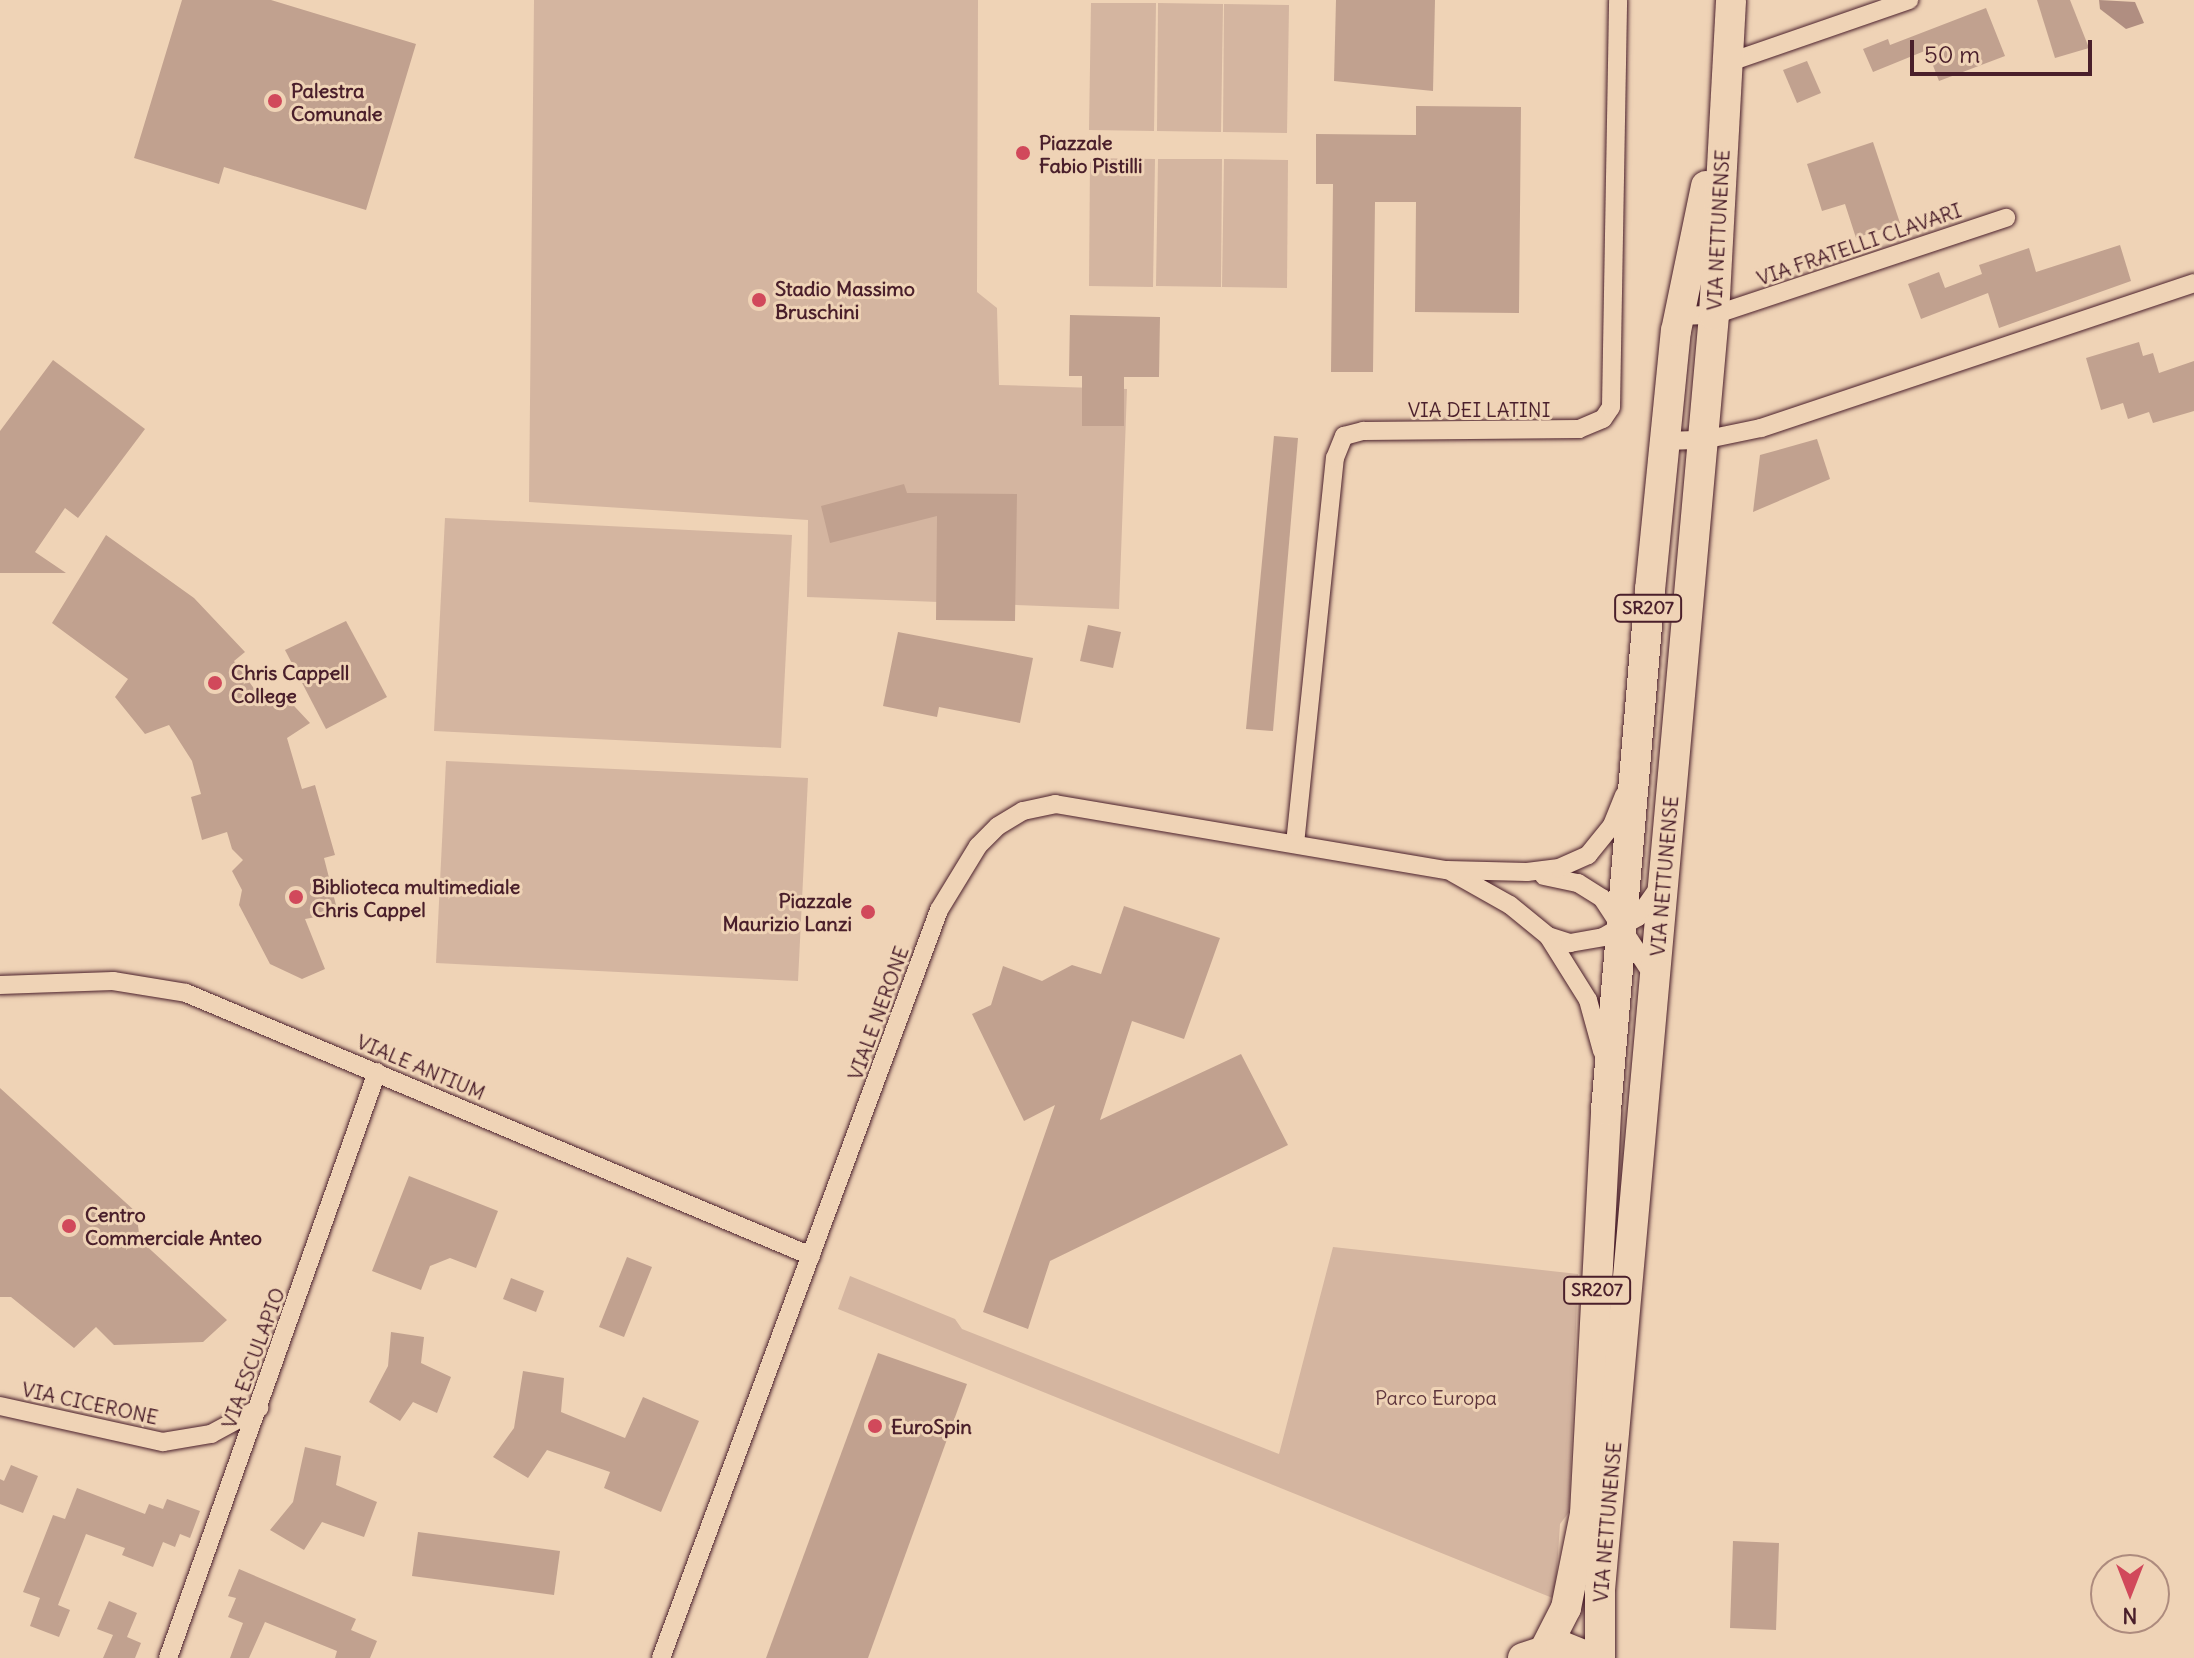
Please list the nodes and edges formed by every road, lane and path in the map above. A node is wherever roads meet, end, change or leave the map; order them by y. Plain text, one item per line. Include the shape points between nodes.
1 (1618, 0) edge
2 (1731, 0) edge
3 (1909, 0) edge
4 (1727, 63) junction
5 (1725, 94) junction
6 (2006, 218) dead end
7 (2194, 283) edge
8 (1714, 315) junction
9 (1679, 316) junction
10 (1703, 440) junction
11 (1665, 441) junction
12 (1633, 774) junction
13 (1295, 844) junction
14 (1447, 870) junction
15 (1527, 872) junction
16 (1664, 877) junction
17 (1625, 927) junction
18 (1548, 936) junction
19 (1655, 980) junction
20 (0, 985) edge
21 (377, 1072) junction
22 (1606, 1110) junction
23 (811, 1256) junction
24 (0, 1406) edge
25 (259, 1408) junction
26 (1535, 1652) edge
27 (168, 1658) edge
28 (661, 1658) edge
29 (1591, 1658) edge
30 (1600, 1658) edge

1 - 13 street, VIA DEI LATINI via 1611,407 1596,424 1579,429 1363,431 1344,436 1335,458
2 - 4 main road, VIA NETTUNENSE / SR207
3 - 4 street
4 - 5 main road, VIA NETTUNENSE / SR207
5 - 8 main road, VIA NETTUNENSE / SR207
5 - 9 main road, VIA NETTUNENSE / SR207
6 - 8 street, VIA FRATELLI CLAVARI
7 - 10 street via 1761,428
8 - 9 street, VIA FRATELLI CLAVARI
8 - 10 main road, VIA NETTUNENSE / SR207
9 - 11 main road, VIA NETTUNENSE / SR207
10 - 11 street
10 - 16 main road, VIA NETTUNENSE / SR207
11 - 12 main road, VIA NETTUNENSE / SR207
12 - 15 street, VIALE NERONE via 1612,825 1595,849 1572,865
12 - 17 main road, VIA NETTUNENSE / SR207
13 - 14 street, VIALE NERONE
13 - 23 street, VIALE NERONE via 1055,804 1023,811 998,826 978,846 939,910
14 - 15 street, VIALE NERONE
14 - 18 street, VIALE NERONE via 1510,905
15 - 17 street, VIALE NERONE via 1593,891
16 - 17 street via 1649,904
16 - 19 main road, VIA NETTUNENSE / SR207
17 - 18 street via 1579,943
17 - 19 street, VIALE NERONE
17 - 22 main road, VIA NETTUNENSE / SR207
18 - 22 street, VIALE NERONE via 1593,1013
19 - 30 main road, VIA NETTUNENSE / SR207 via 1600,1590
20 - 21 street, VIALE ANTIUM via 113,981 158,986
21 - 23 street, VIALE ANTIUM
21 - 25 street, VIA ESCULAPIO
22 - 26 main road, VIA NETTUNENSE / SR207 via 1585,1514 1566,1608
23 - 28 street, VIALE NERONE
24 - 25 street, VIA CICERONE via 163,1442 211,1434
25 - 27 street, VIA ESCULAPIO
26 - 29 main road, VIA NETTUNENSE / SR207 via 1576,1649

